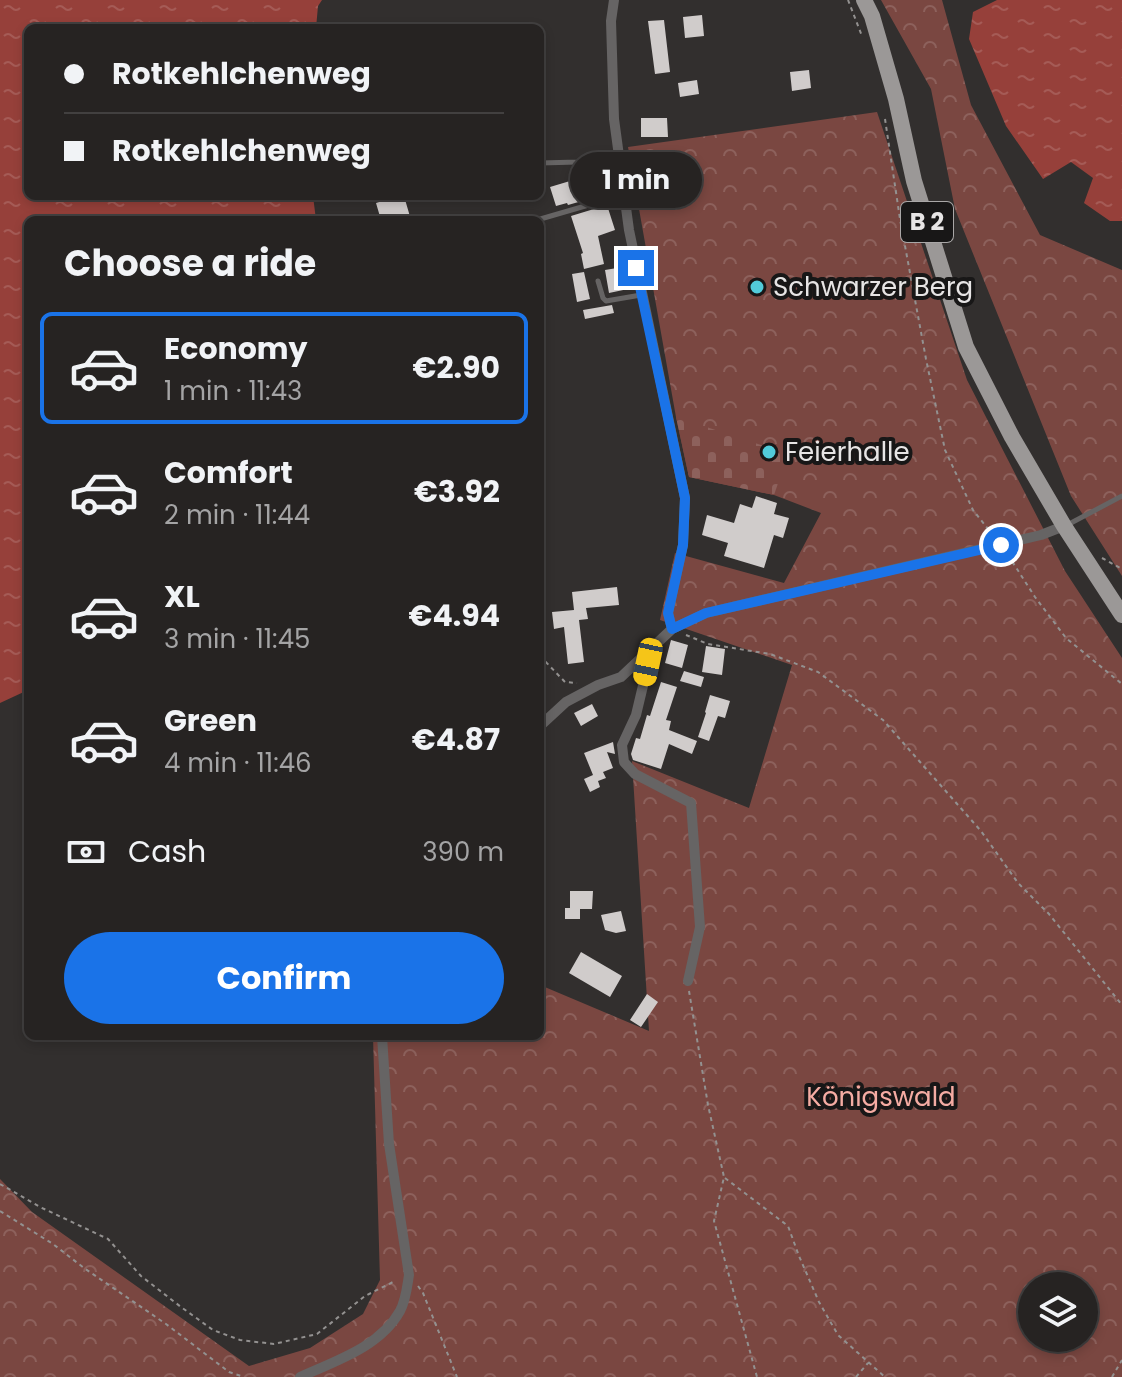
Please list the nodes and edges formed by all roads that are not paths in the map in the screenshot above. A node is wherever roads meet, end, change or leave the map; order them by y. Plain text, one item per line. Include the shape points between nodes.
1 (614, 0) edge
2 (864, 0) edge
3 (618, 152) junction
4 (544, 163) edge
5 (624, 195) junction
6 (544, 218) edge
7 (598, 281) dead end
8 (642, 295) junction
9 (1122, 496) edge
10 (1064, 526) junction
11 (1122, 615) edge
12 (672, 629) junction
13 (652, 646) junction
14 (544, 722) edge
15 (688, 981) road end
16 (382, 1040) edge
17 (300, 1377) edge

1 - 3 street
2 - 10 main road, B 2 via 966,347
3 - 4 lane via 578,162
3 - 5 street
5 - 6 lane
5 - 8 street
7 - 8 lane via 606,301
8 - 12 street via 685,498 683,545 668,613
9 - 10 lane
10 - 11 main road, B 2
10 - 12 street via 706,613
12 - 13 street
13 - 14 street via 621,677 566,702
13 - 15 street via 636,715 622,745 624,762 635,774 691,803 700,927
16 - 17 street via 389,1144 409,1275 406,1293 400,1310 373,1342

